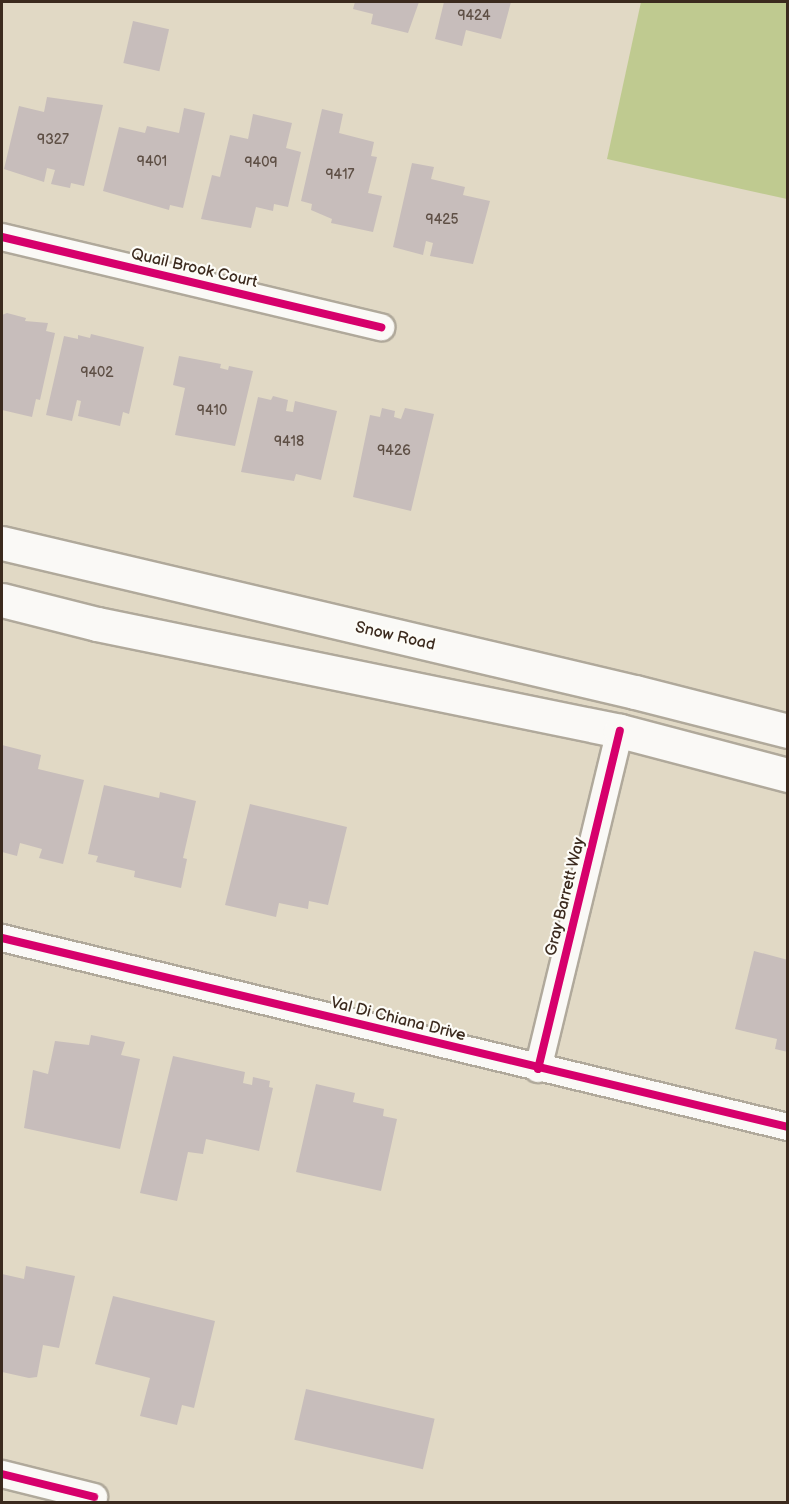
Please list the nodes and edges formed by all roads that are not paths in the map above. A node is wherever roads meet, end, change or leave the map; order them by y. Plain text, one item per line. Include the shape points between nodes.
1 (2, 237) edge
2 (381, 327) dead end
3 (2, 543) edge
4 (2, 600) edge
5 (620, 731) junction
6 (788, 731) edge
7 (788, 776) edge
8 (2, 938) edge
9 (538, 1069) junction
10 (788, 1127) edge
11 (2, 1474) edge
12 (94, 1497) dead end

1 - 2 street, Quail Brook Court
3 - 6 main road, Snow Road
4 - 5 main road
5 - 7 main road
5 - 9 street, Gray Barrett Way
8 - 9 street, Val Di Chiana Drive
9 - 10 street, Val Di Chiana Drive
11 - 12 street

